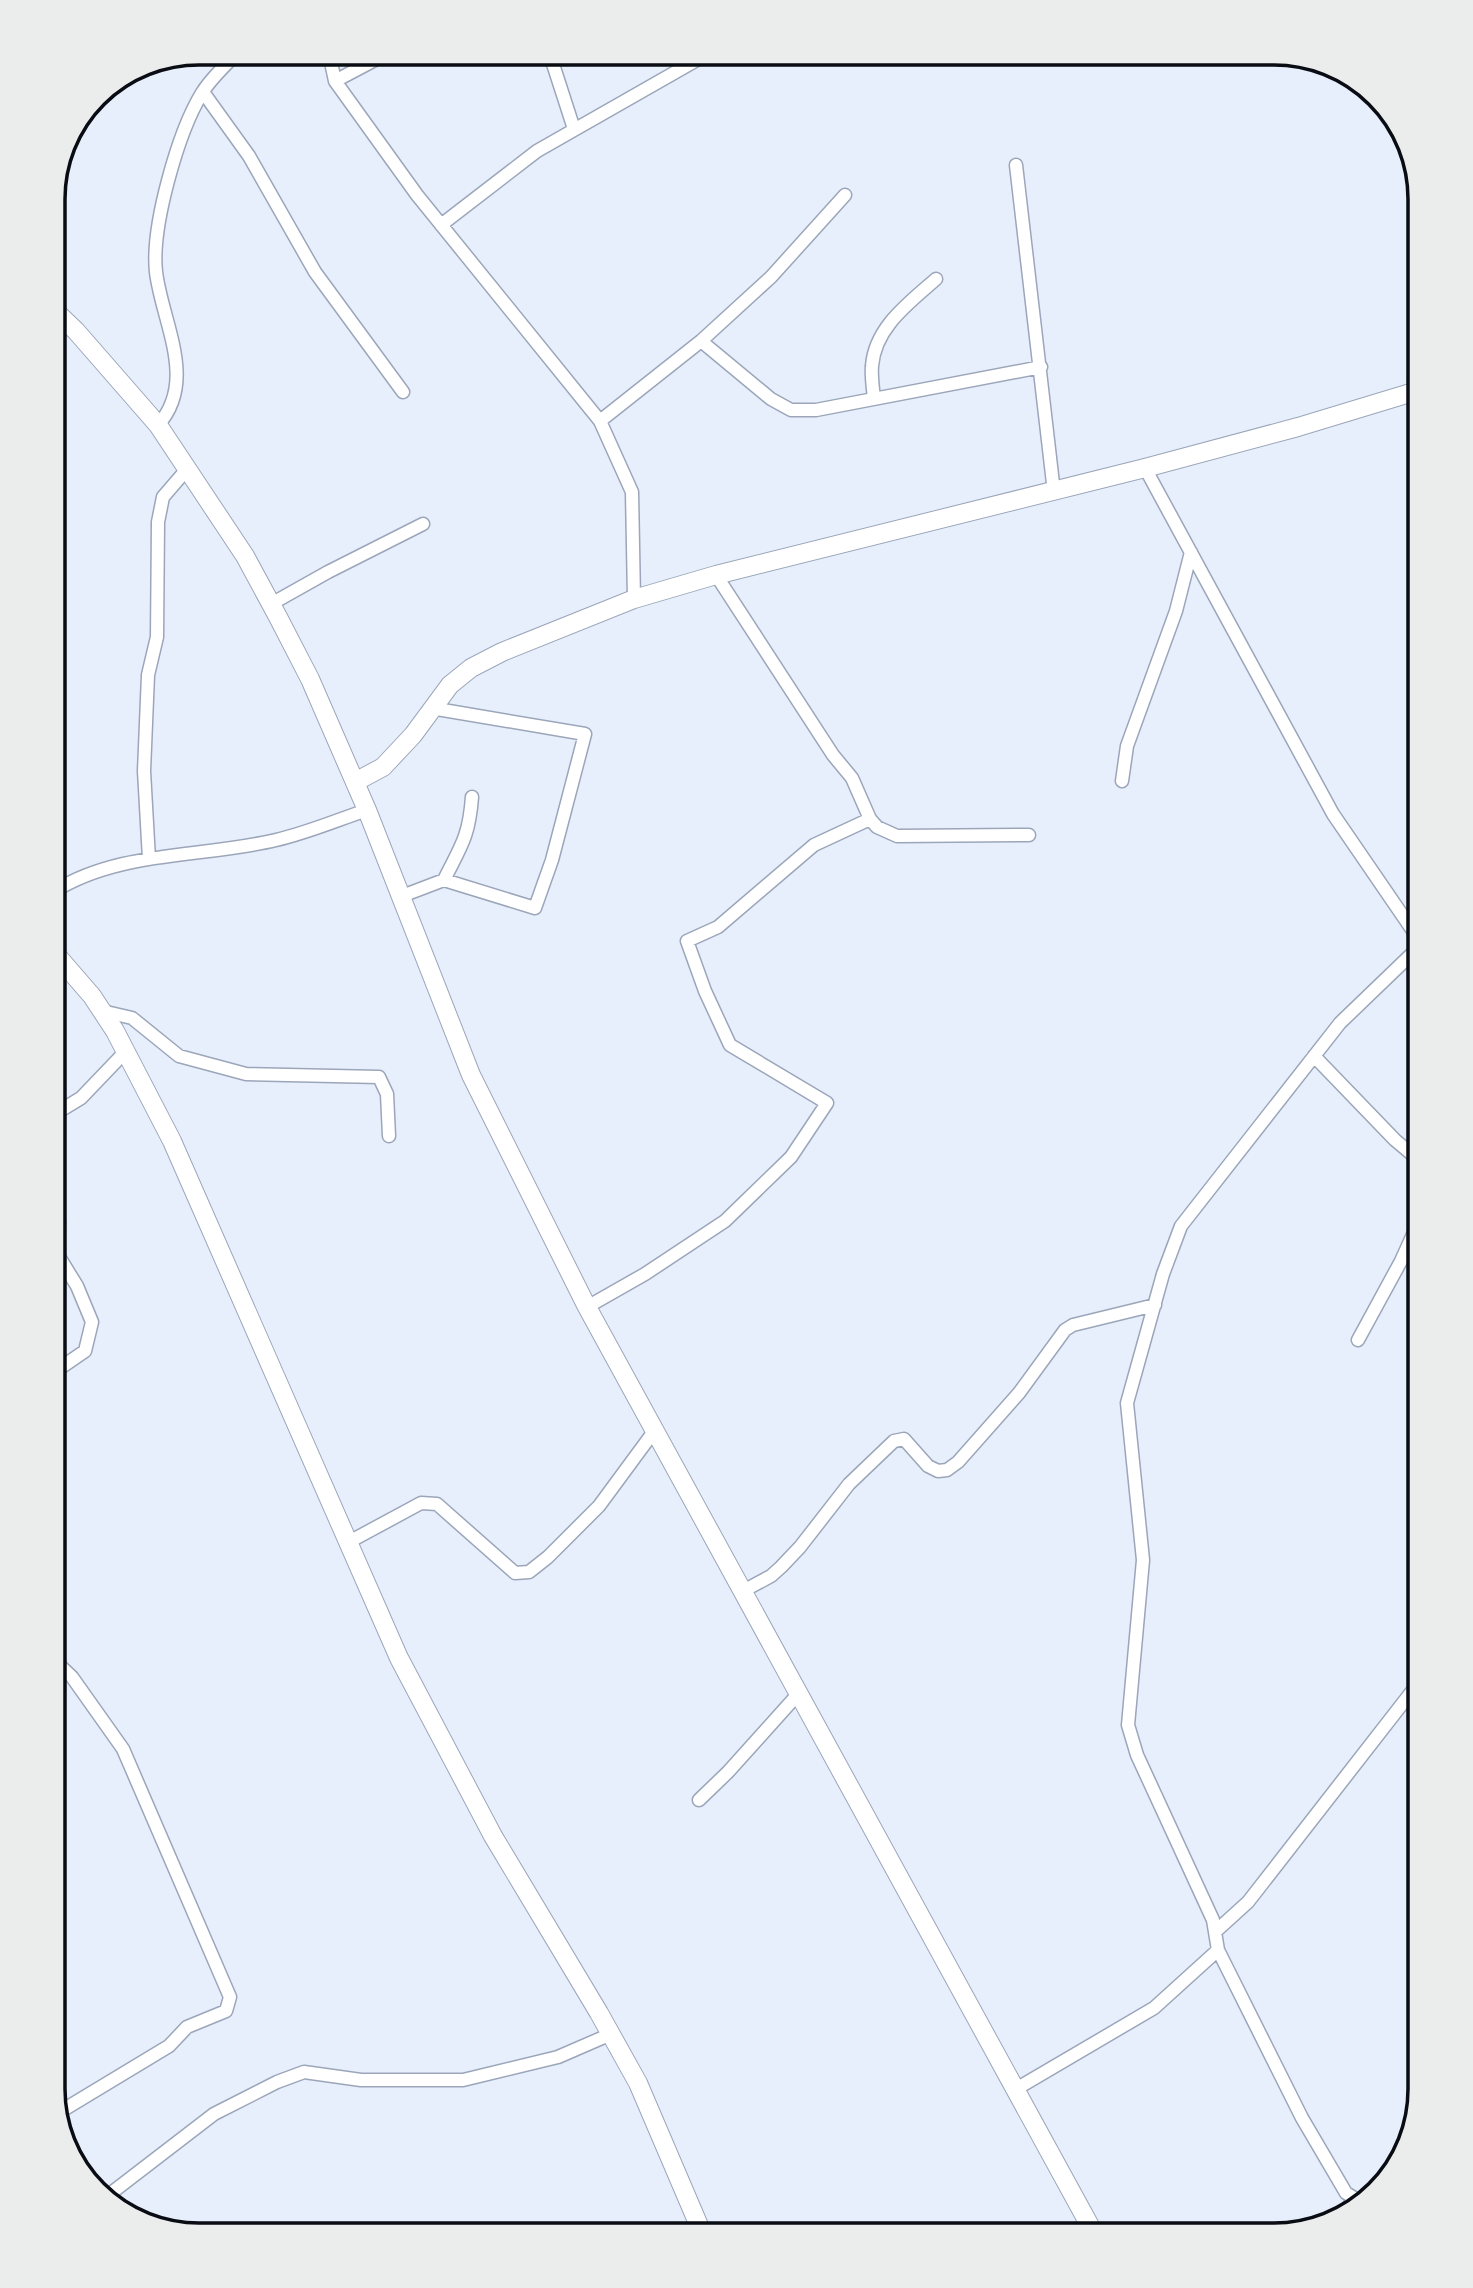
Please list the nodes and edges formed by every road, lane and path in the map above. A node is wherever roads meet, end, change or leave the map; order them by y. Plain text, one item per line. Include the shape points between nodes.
1 (226, 65) edge
2 (331, 65) edge
3 (364, 65) edge
4 (553, 65) edge
5 (688, 65) edge
6 (335, 81) junction
7 (203, 92) junction
8 (575, 129) junction
9 (1016, 165) dead end
10 (845, 195) dead end
11 (442, 225) junction
12 (936, 279) dead end
13 (65, 320) edge
14 (701, 341) junction
15 (1041, 367) junction
16 (403, 392) dead end
17 (1408, 394) edge
18 (874, 399) junction
19 (600, 421) junction
20 (158, 425) junction
21 (188, 468) junction
22 (1145, 468) junction
23 (1054, 492) junction
24 (423, 524) dead end
25 (1191, 552) junction
26 (716, 575) junction
27 (635, 599) junction
28 (271, 604) junction
29 (431, 708) junction
30 (1122, 781) dead end
31 (355, 782) junction
32 (472, 797) dead end
33 (367, 810) junction
34 (870, 819) junction
35 (1028, 835) dead end
36 (149, 859) junction
37 (444, 880) junction
38 (65, 886) edge
39 (402, 895) junction
40 (1408, 926) edge
41 (1408, 956) edge
42 (65, 964) edge
43 (102, 1012) junction
44 (125, 1051) junction
45 (1314, 1056) junction
46 (65, 1108) edge
47 (390, 1136) dead end
48 (1408, 1151) edge
49 (1408, 1246) edge
50 (65, 1266) edge
51 (1155, 1305) junction
52 (587, 1307) junction
53 (1358, 1340) dead end
54 (65, 1365) edge
55 (654, 1430) junction
56 (347, 1543) junction
57 (743, 1591) junction
58 (65, 1671) edge
59 (799, 1693) junction
60 (1408, 1696) edge
61 (699, 1800) dead end
62 (1215, 1932) junction
63 (1218, 1950) junction
64 (611, 2034) junction
65 (1016, 2089) junction
66 (66, 2108) edge
67 (113, 2192) edge
68 (1353, 2198) edge
69 (698, 2223) edge
70 (1089, 2223) edge

1 - 7 street
2 - 6 street
3 - 6 street
4 - 8 street
5 - 8 street
6 - 11 street
7 - 16 street via 249,156 315,272
7 - 20 street via 174,156 157,236 156,272 174,341 176,390 170,412
8 - 11 street via 537,150
9 - 15 street
10 - 14 street via 771,276
11 - 19 street
12 - 18 street via 884,330 871,368
13 - 20 street
14 - 18 street via 791,410
14 - 19 street
15 - 18 street
15 - 23 street
17 - 22 street
19 - 27 street via 632,492
20 - 21 street
21 - 28 street
21 - 36 street via 163,497 158,522 157,637 148,675 144,771
22 - 23 street
22 - 25 street
23 - 26 street
24 - 28 street
25 - 30 street via 1176,611 1127,746
25 - 40 street via 1333,814
26 - 27 street
26 - 34 street via 852,778
27 - 29 street via 471,668
28 - 31 street
29 - 31 street via 383,767
29 - 37 street via 585,734 535,908
31 - 33 street
32 - 37 street via 470,826
33 - 36 street via 277,840
33 - 39 street
34 - 35 street via 897,835
34 - 52 street via 814,845 718,927 687,941 730,1045 827,1103 791,1157 725,1221
36 - 38 street via 113,866
37 - 39 street
39 - 52 street via 471,1075
41 - 45 street via 1340,1023
42 - 43 street
43 - 44 street
43 - 47 street via 132,1018 179,1055 246,1074 379,1077 387,1094
44 - 46 street via 81,1098
44 - 56 street via 172,1141
45 - 48 street
45 - 51 street via 1181,1226
49 - 53 street
50 - 54 street via 92,1322 85,1351
51 - 57 street via 1065,1330 1019,1393 947,1470 928,1466 904,1439 894,1441 849,1484 781,1567
51 - 62 street via 1127,1403 1143,1560 1128,1726
52 - 55 street
55 - 56 street via 599,1506 529,1572 515,1573 437,1503 421,1503
55 - 57 street
56 - 64 street via 437,1734
57 - 59 street
58 - 66 street via 123,1749 230,1997 226,2011 187,2027 169,2046
59 - 61 street
59 - 65 street
60 - 62 street via 1248,1902
62 - 63 street
63 - 65 street via 1154,2008
63 - 68 street via 1303,2118
64 - 67 street via 558,2057 463,2080 361,2080 304,2072 214,2114
64 - 69 street via 638,2083
65 - 70 street

